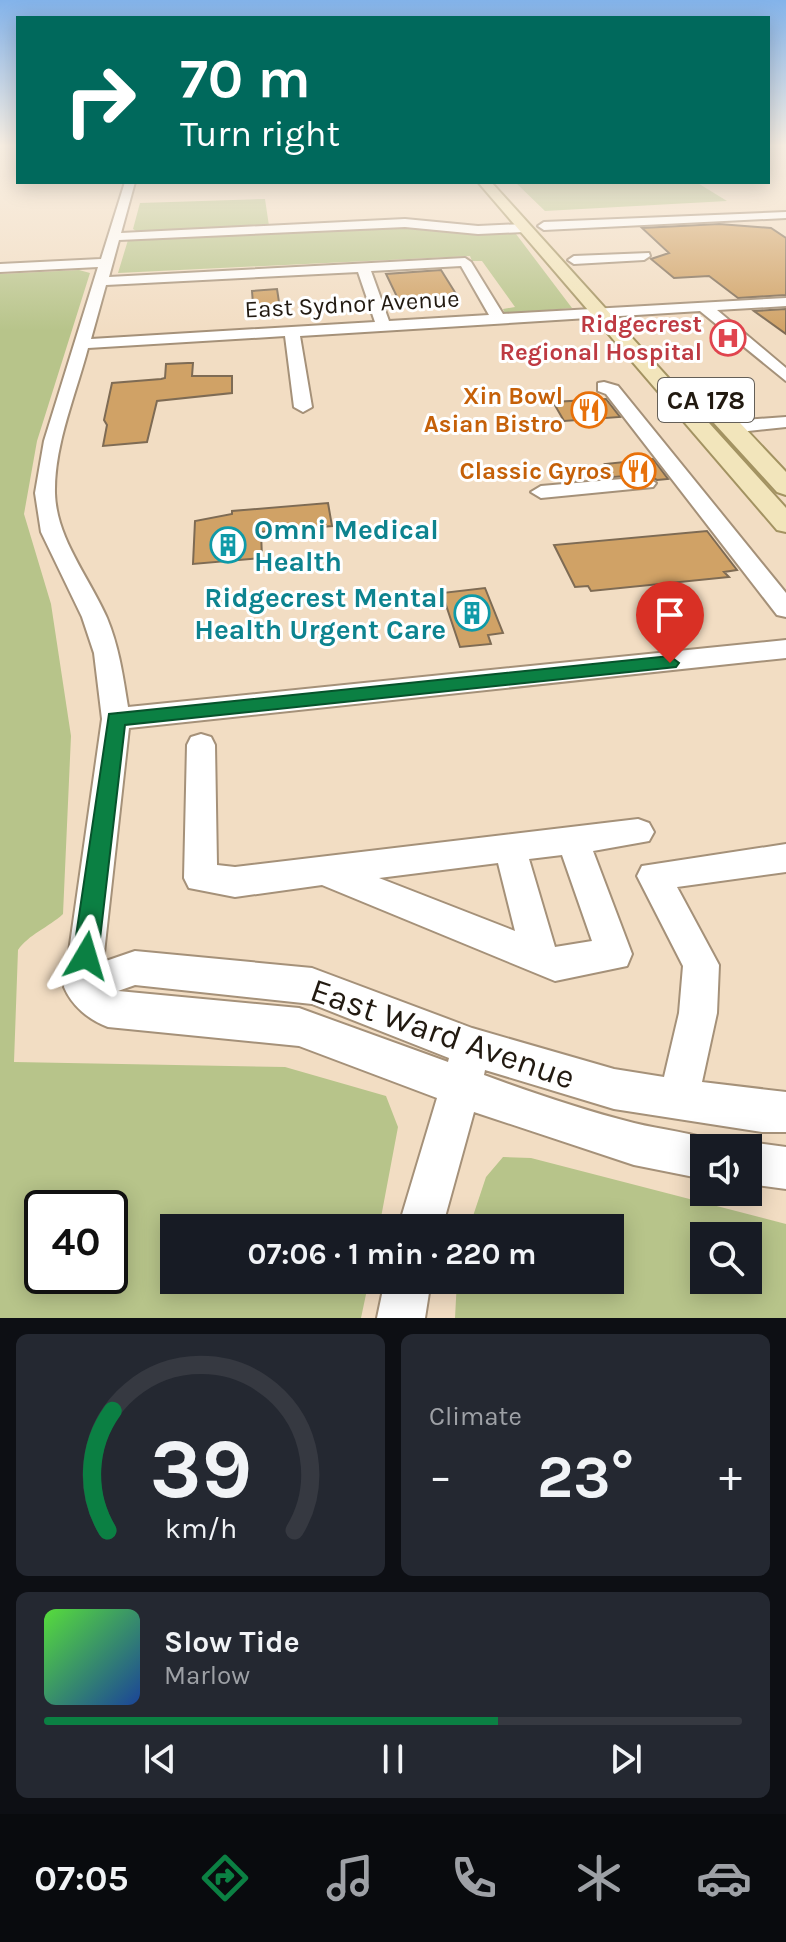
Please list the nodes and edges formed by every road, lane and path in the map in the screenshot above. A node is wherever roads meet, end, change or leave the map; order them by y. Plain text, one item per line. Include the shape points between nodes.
1 (122, 208) edge
2 (506, 208) edge
3 (515, 208) edge
4 (527, 208) edge
5 (786, 215) edge
6 (714, 218) junction
7 (773, 225) dead end
8 (544, 226) junction
9 (524, 228) junction
10 (113, 237) junction
11 (644, 256) dead end
12 (574, 260) junction
13 (0, 268) edge
14 (363, 268) junction
15 (104, 272) junction
16 (786, 302) edge
17 (705, 308) junction
18 (625, 313) junction
19 (602, 314) junction
20 (243, 318) dead end
21 (499, 320) junction
22 (384, 327) junction
23 (292, 332) junction
24 (244, 335) junction
25 (197, 337) junction
26 (82, 344) junction
27 (197, 358) dead end
28 (786, 376) edge
29 (604, 387) dead end
30 (303, 407) dead end
31 (786, 422) edge
32 (730, 427) junction
33 (685, 479) junction
34 (786, 487) edge
35 (541, 492) dead end
36 (786, 524) edge
37 (786, 609) edge
38 (786, 649) edge
39 (116, 719) junction
40 (201, 745) dead end
41 (638, 832) dead end
42 (573, 840) junction
43 (510, 847) junction
44 (786, 858) edge
45 (323, 871) junction
46 (540, 959) junction
47 (82, 987) junction
48 (472, 1047) junction
49 (462, 1089) junction
50 (678, 1100) junction
51 (786, 1112) edge
52 (690, 1155) edge
53 (762, 1165) edge
54 (786, 1168) edge
55 (424, 1214) edge
56 (405, 1294) edge
57 (401, 1318) edge

1 - 10 street
2 - 9 main road, CA 178
3 - 8 main road via 532,224
4 - 8 main road, CA 178
5 - 6 street
6 - 7 street
6 - 8 street
8 - 12 main road, CA 178
9 - 10 street via 405,223
9 - 19 main road, CA 178
10 - 15 street
11 - 12 street
12 - 18 main road, CA 178
13 - 15 street
14 - 15 street
14 - 21 street via 465,262
14 - 22 street
15 - 26 street
16 - 17 street, East Sydnor Avenue
17 - 18 street, East Sydnor Avenue
17 - 28 street
18 - 19 street, East Sydnor Avenue
18 - 32 main road, CA 178
19 - 21 street, East Sydnor Avenue
19 - 36 main road, CA 178
20 - 24 street
21 - 22 street, East Sydnor Avenue
22 - 23 street, East Sydnor Avenue
23 - 24 street, East Sydnor Avenue
23 - 30 street
24 - 25 street, East Sydnor Avenue
25 - 26 street, East Sydnor Avenue
25 - 27 street
26 - 39 street via 53,441 44,502 52,532 107,653
29 - 33 street via 612,390
31 - 32 street
32 - 34 main road, CA 178
33 - 35 street
33 - 37 street
38 - 39 street
39 - 47 street
40 - 45 street via 201,878 235,882
41 - 42 street
42 - 43 street
42 - 46 street via 614,954 555,964
43 - 45 street
43 - 46 street
44 - 50 street via 654,876 701,965 698,1013
45 - 46 street
47 - 48 street, East Ward Avenue via 135,968 312,986
47 - 49 street, East Ward Avenue via 108,1009 299,1027
48 - 49 street
48 - 50 street, East Ward Avenue via 614,1089
49 - 52 street, East Ward Avenue via 634,1144
49 - 55 street
50 - 51 street, East Ward Avenue
53 - 54 street
56 - 57 street

